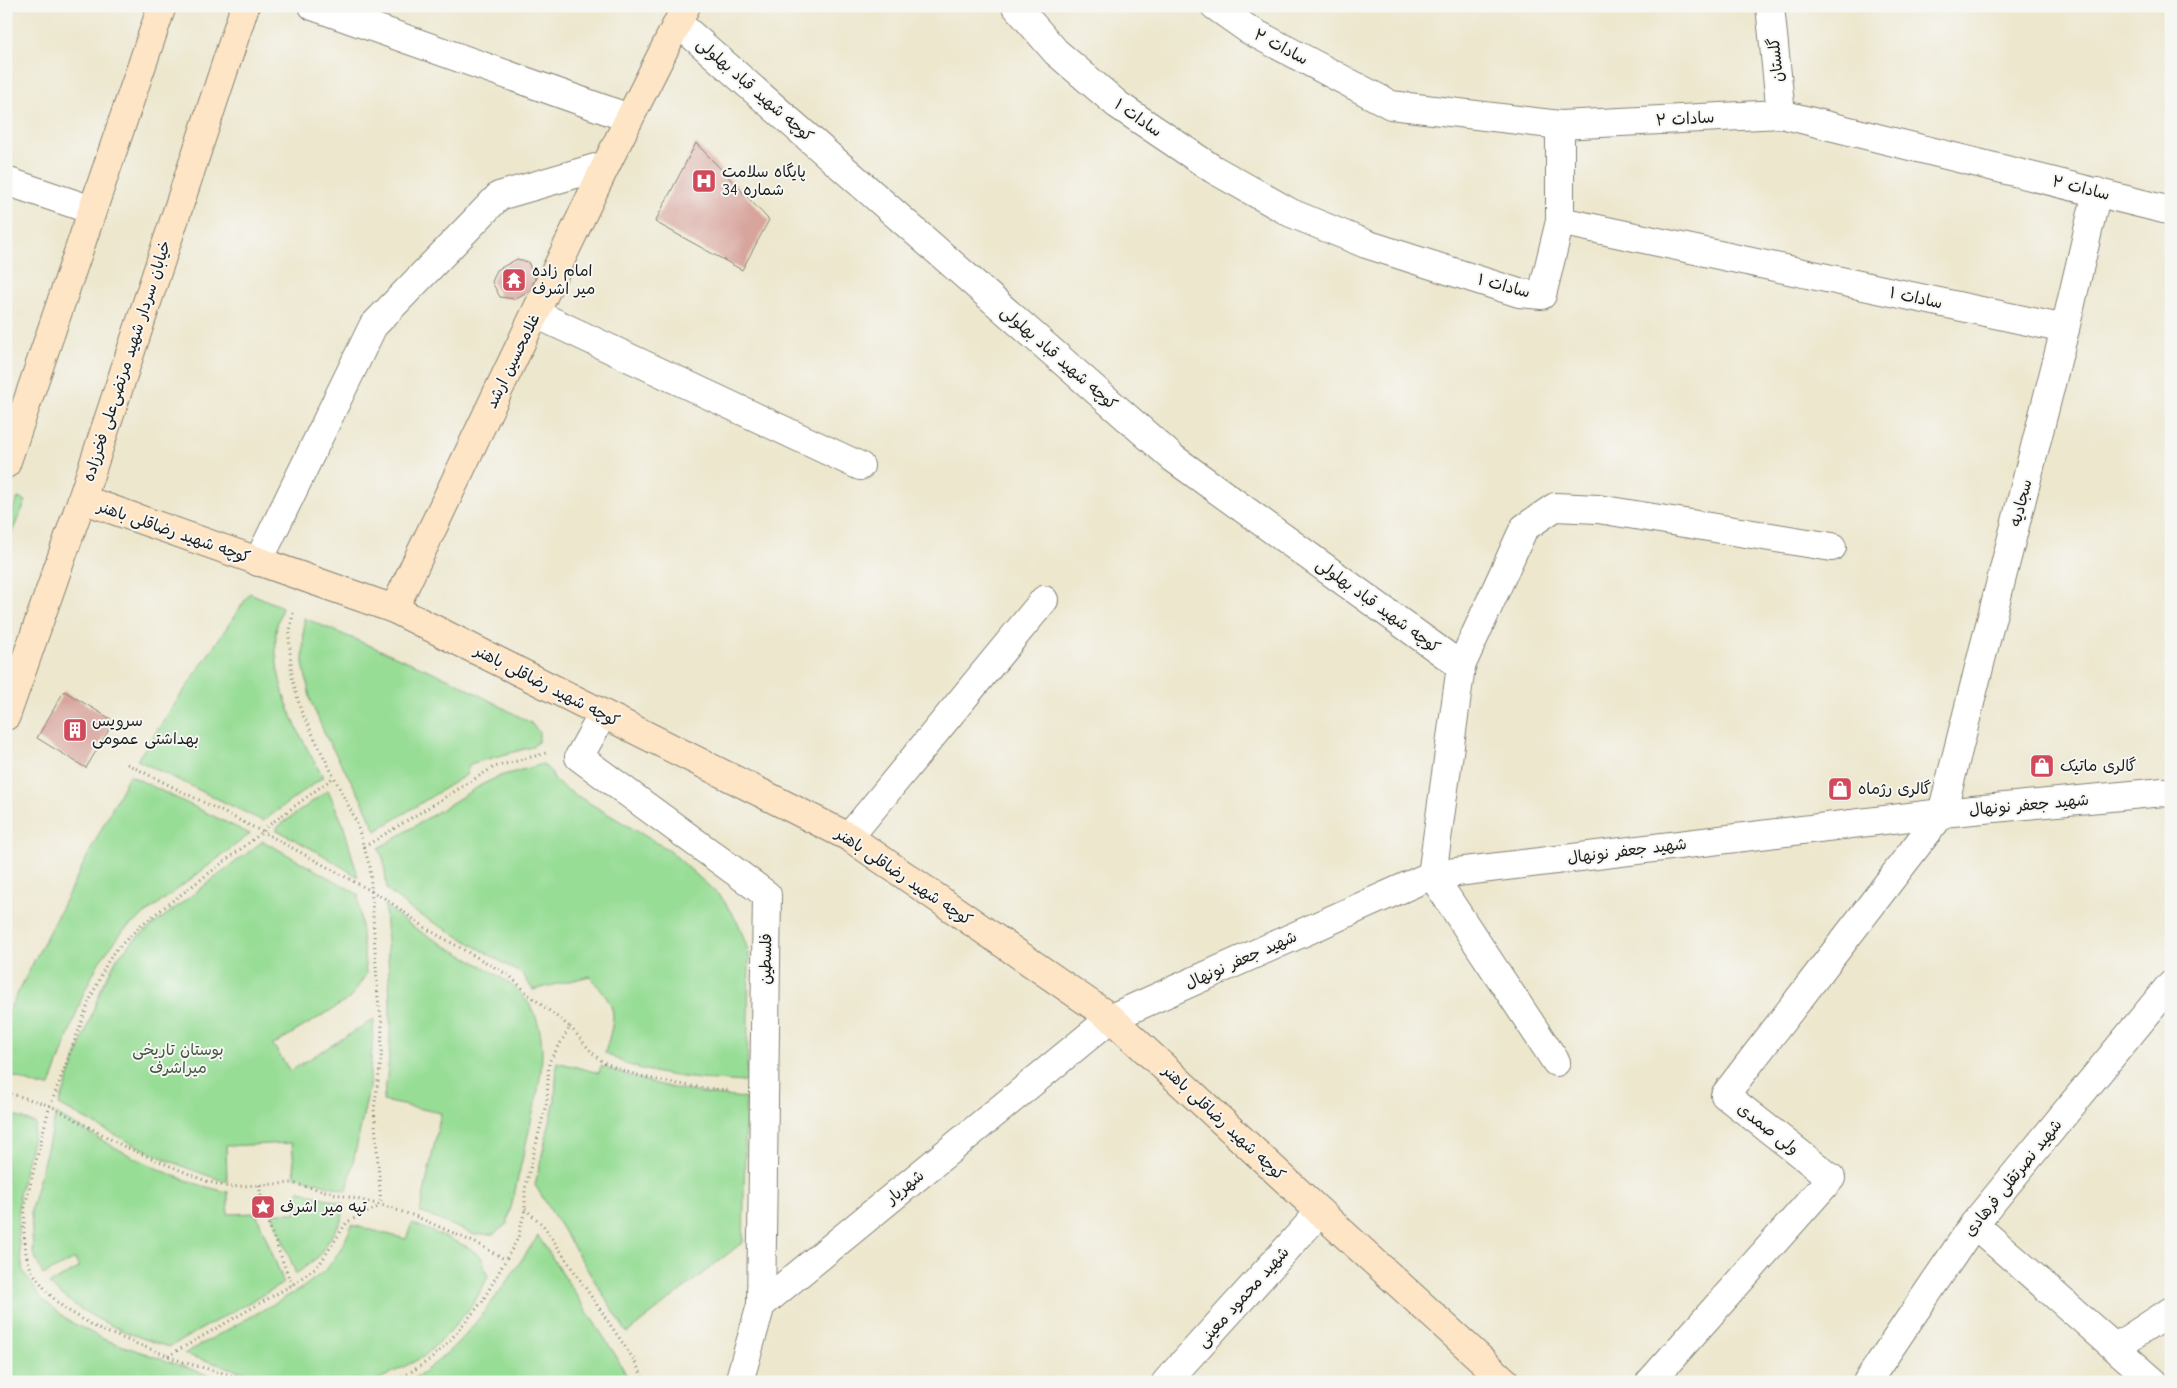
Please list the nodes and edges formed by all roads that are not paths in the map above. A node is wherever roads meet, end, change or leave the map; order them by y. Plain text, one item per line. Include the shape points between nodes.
1 (162, 6) edge
2 (244, 6) edge
3 (313, 6) edge
4 (1016, 6) edge
5 (1215, 6) edge
6 (1770, 6) edge
7 (682, 15) edge
8 (1781, 114) junction
9 (629, 118) junction
10 (1560, 125) junction
11 (606, 166) junction
12 (6, 181) edge
13 (2097, 192) junction
14 (92, 210) junction
15 (2171, 211) edge
16 (1560, 221) junction
17 (536, 314) junction
18 (2065, 329) junction
19 (7, 460) edge
20 (860, 466) dead end
21 (82, 499) junction
22 (1832, 547) dead end
23 (258, 562) junction
24 (1044, 600) dead end
25 (394, 610) junction
26 (1461, 666) junction
27 (603, 714) junction
28 (6, 716) edge
29 (2171, 794) edge
30 (1942, 813) junction
31 (848, 837) junction
32 (1432, 875) junction
33 (2171, 984) edge
34 (1111, 1018) junction
35 (1556, 1062) dead end
36 (1320, 1212) junction
37 (1974, 1224) junction
38 (761, 1305) junction
39 (2171, 1311) edge
40 (2116, 1347) junction
41 (739, 1382) edge
42 (1166, 1382) edge
43 (1506, 1382) edge
44 (1650, 1382) edge
45 (1867, 1382) edge
46 (2154, 1382) edge

1 - 14 street
2 - 21 street, خیابان سردار شهید مرتضی‌علی فخرزاده
3 - 9 street
4 - 16 street, سادات ۱ via 1056,52 1118,105 1213,169 1291,213 1366,244 1519,293 1542,295
5 - 10 street, سادات ۲ via 1249,30 1391,105
6 - 8 street, گلستان
7 - 9 street, غلامحسین ارشد
7 - 26 street, کوچه شهید قباد بهلولی via 1173,458
8 - 10 street, سادات ۲
8 - 13 street, سادات ۲
9 - 11 street, غلامحسین ارشد
10 - 16 street
11 - 17 street, غلامحسین ارشد
11 - 23 street via 499,196 373,326
12 - 14 street
13 - 15 street, سادات ۲
13 - 18 street, سجادیه
14 - 19 street
16 - 18 street, سادات ۱
17 - 20 street
17 - 25 street, غلامحسین ارشد
18 - 30 street, سجادیه
21 - 23 street, کوچه شهید رضاقلی باهنر
21 - 28 street, خیابان سردار شهید مرتضی‌علی فخرزاده
22 - 26 street via 1598,509 1555,507 1524,528
23 - 25 street, کوچه شهید رضاقلی باهنر
24 - 31 street
25 - 27 street, کوچه شهید رضاقلی باهنر
26 - 32 street
27 - 31 street, کوچه شهید رضاقلی باهنر
27 - 38 street, فلسطین via 579,757 767,895
29 - 30 street, شهید جعفر نونهال via 2163,792
30 - 32 street, شهید جعفر نونهال
30 - 44 street, ولی صمدی via 1725,1095 1831,1178
31 - 34 street, کوچه شهید رضاقلی باهنر
32 - 34 street, شهید جعفر نونهال
32 - 35 street
33 - 37 street, شهید نصرتقلی فرهادی
34 - 36 street, کوچه شهید رضاقلی باهنر
34 - 38 street, شهریار
36 - 42 street, شهید محمود معینی
36 - 43 street, کوچه شهید رضاقلی باهنر
37 - 40 street
37 - 45 street, شهید نصرتقلی فرهادی
38 - 41 street
39 - 40 street
40 - 46 street

